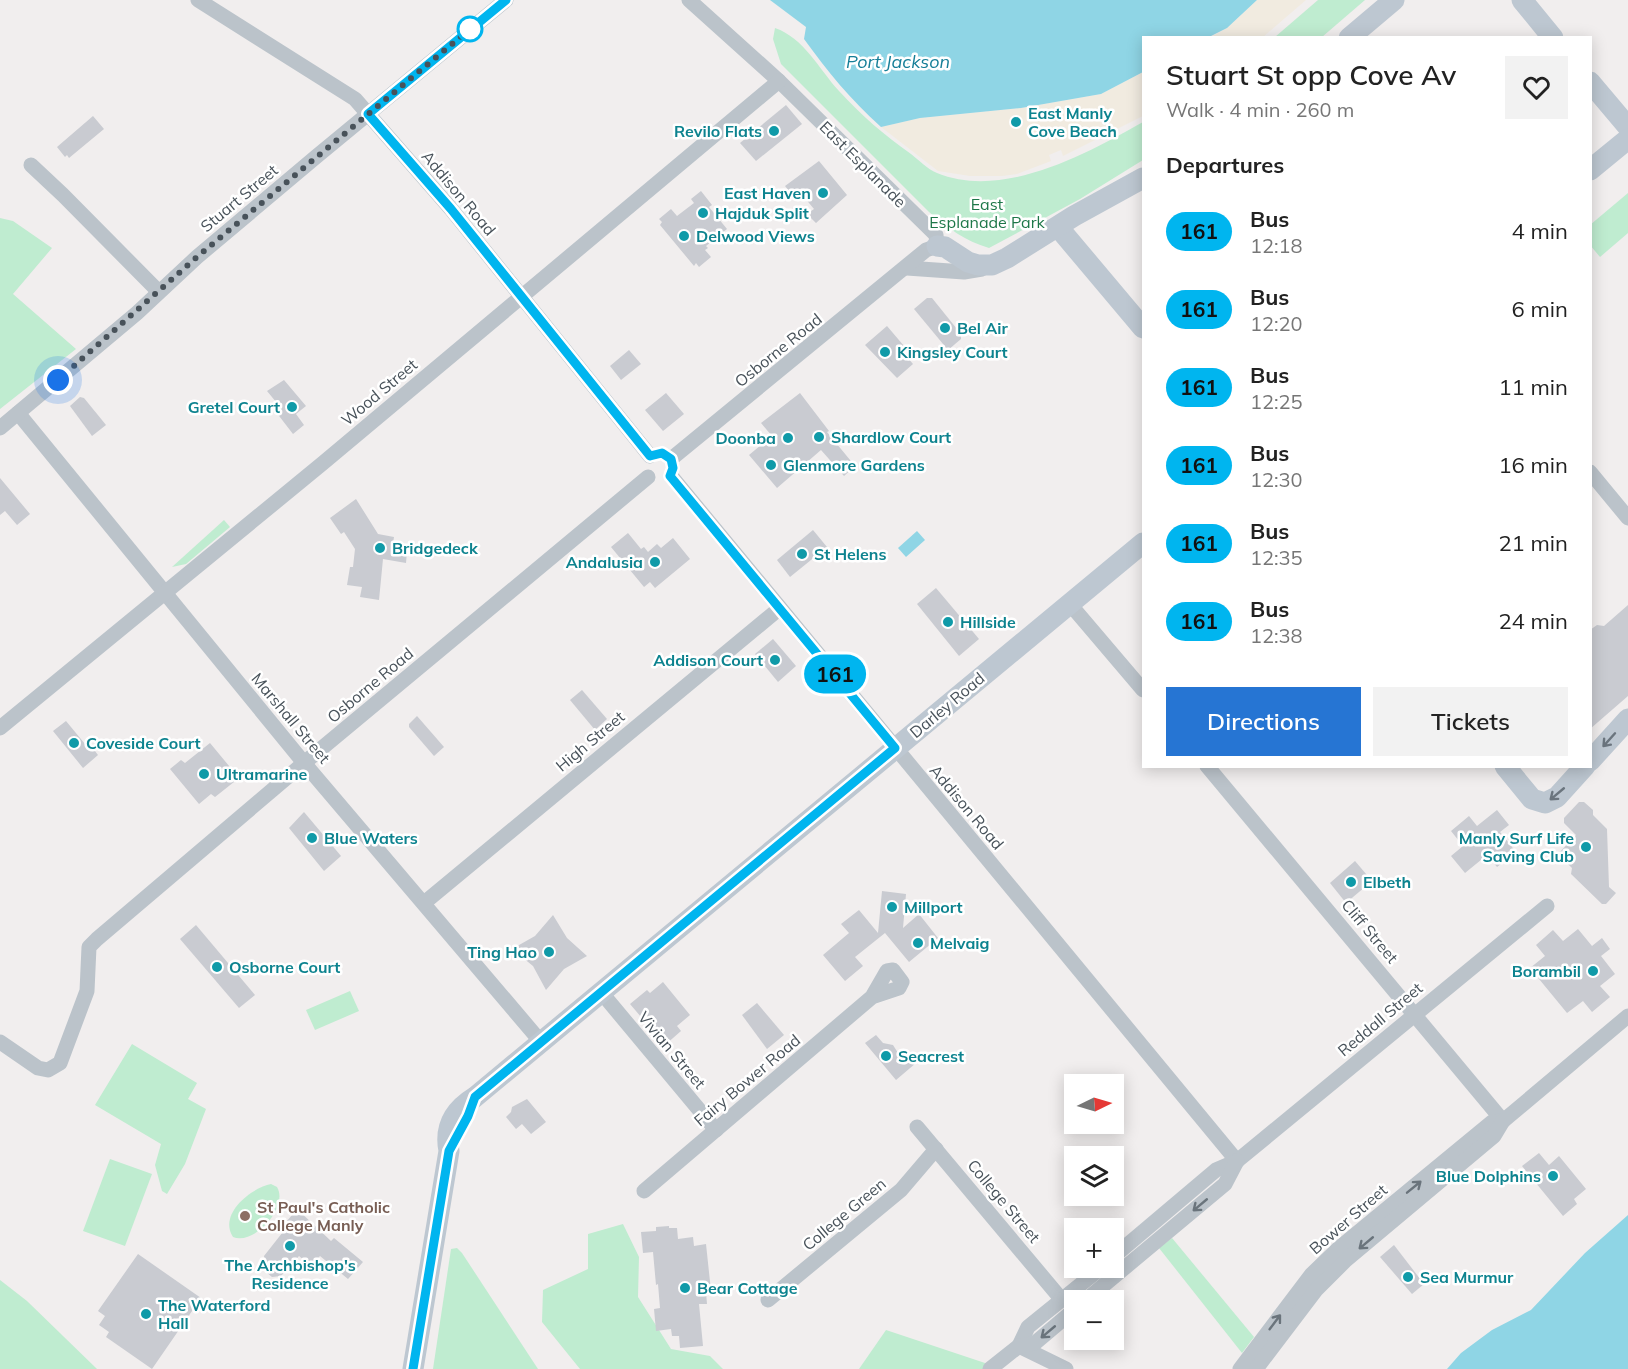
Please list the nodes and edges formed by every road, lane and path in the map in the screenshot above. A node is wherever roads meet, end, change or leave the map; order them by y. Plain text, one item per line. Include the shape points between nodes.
1 (198, 0) edge
2 (506, 0) edge
3 (689, 0) edge
4 (1394, 0) edge
5 (1522, 0) edge
6 (1352, 36) edge
7 (1551, 36) edge
8 (779, 81) junction
9 (1592, 84) edge
10 (368, 114) junction
11 (1628, 127) edge
12 (1628, 139) edge
13 (31, 165) dead end
14 (1592, 168) edge
15 (1142, 179) edge
16 (1058, 227) junction
17 (937, 246) junction
18 (992, 265) junction
19 (907, 268) junction
20 (158, 291) junction
21 (520, 296) junction
22 (1142, 327) edge
23 (18, 413) junction
24 (0, 428) edge
25 (650, 456) junction
26 (671, 459) junction
27 (1592, 474) edge
28 (670, 476) junction
29 (648, 477) junction
30 (1628, 518) edge
31 (1142, 544) edge
32 (164, 592) junction
33 (1069, 603) junction
34 (780, 608) junction
35 (1142, 689) edge
36 (1628, 719) edge
37 (0, 728) edge
38 (895, 748) junction
39 (1592, 758) edge
40 (304, 763) junction
41 (1210, 768) edge
42 (1507, 768) edge
43 (1583, 768) edge
44 (424, 903) junction
45 (1547, 906) dead end
46 (601, 992) junction
47 (872, 997) dead end
48 (1415, 1013) junction
49 (1628, 1016) edge
50 (0, 1042) edge
51 (541, 1042) junction
52 (1503, 1120) junction
53 (917, 1127) dead end
54 (716, 1130) junction
55 (936, 1149) junction
56 (1237, 1161) junction
57 (644, 1191) dead end
58 (1124, 1248) edge
59 (1092, 1278) edge
60 (1081, 1290) edge
61 (1098, 1290) edge
62 (768, 1300) dead end
63 (1064, 1300) edge
64 (1064, 1310) edge
65 (1019, 1346) junction
66 (413, 1369) edge
67 (990, 1369) edge
68 (1066, 1369) edge
69 (1240, 1369) edge
70 (1256, 1369) edge

1 - 10 street, Addison Road via 355,99
2 - 10 street, Stuart Street
3 - 8 street, East Esplanade
4 - 6 street
5 - 7 street
8 - 17 street, East Esplanade via 936,235
8 - 21 street, Wood Street
9 - 11 street
10 - 20 street, Stuart Street
10 - 21 street, Addison Road
12 - 14 street
13 - 20 street
15 - 16 street
16 - 18 street
16 - 22 street
17 - 18 street via 968,262
17 - 19 street, Osborne Road via 926,250
18 - 19 street via 964,272
19 - 26 street, Osborne Road
20 - 23 street, Stuart Street
21 - 25 street, Addison Road
21 - 32 street, Wood Street
23 - 24 street, Stuart Street
23 - 32 street, Marshall Street
25 - 26 street via 662,453
25 - 29 street via 645,464
26 - 28 street
27 - 30 street
28 - 29 street via 660,482
28 - 34 street, Addison Road
29 - 40 street, Osborne Road
31 - 33 street, Darley Road
32 - 37 street, Wood Street
32 - 40 street, Marshall Street
33 - 35 street
33 - 38 street, Darley Road
34 - 38 street, Addison Road
34 - 44 street, High Street
36 -> 39 street
38 - 46 street, Darley Road
38 - 56 street, Addison Road
40 - 44 street, Marshall Street
40 - 50 street, Osborne Road via 90,947 87,991 60,1063 48,1070 38,1068
41 - 48 street, Cliff Street
43 -> 42 street via 1557,797 1545,803 1532,799
44 - 51 street, Marshall Street
45 - 48 street, Reddall Street
46 - 51 street, Darley Road
46 - 54 street, Vivian Street
47 - 54 street, Fairy Bower Road
48 - 52 street, Cliff Street
48 - 56 street, Reddall Street
49 - 52 street, Bower Street
51 - 66 street, Darley Road via 475,1097 449,1151
69 -> 52 street, Bower Street via 1311,1275 1338,1248 1492,1122
52 -> 70 street, Bower Street via 1494,1136 1316,1290
53 - 55 street, College Street
54 - 57 street, Fairy Bower Road
55 - 62 street, College Green via 901,1190
55 - 63 street, College Street
56 - 58 street, Reddall Street via 1216,1170
56 -> 61 street, Reddall Street via 1225,1184
59 - 60 street
64 - 65 street via 1035,1343
65 - 67 street
65 - 68 street

